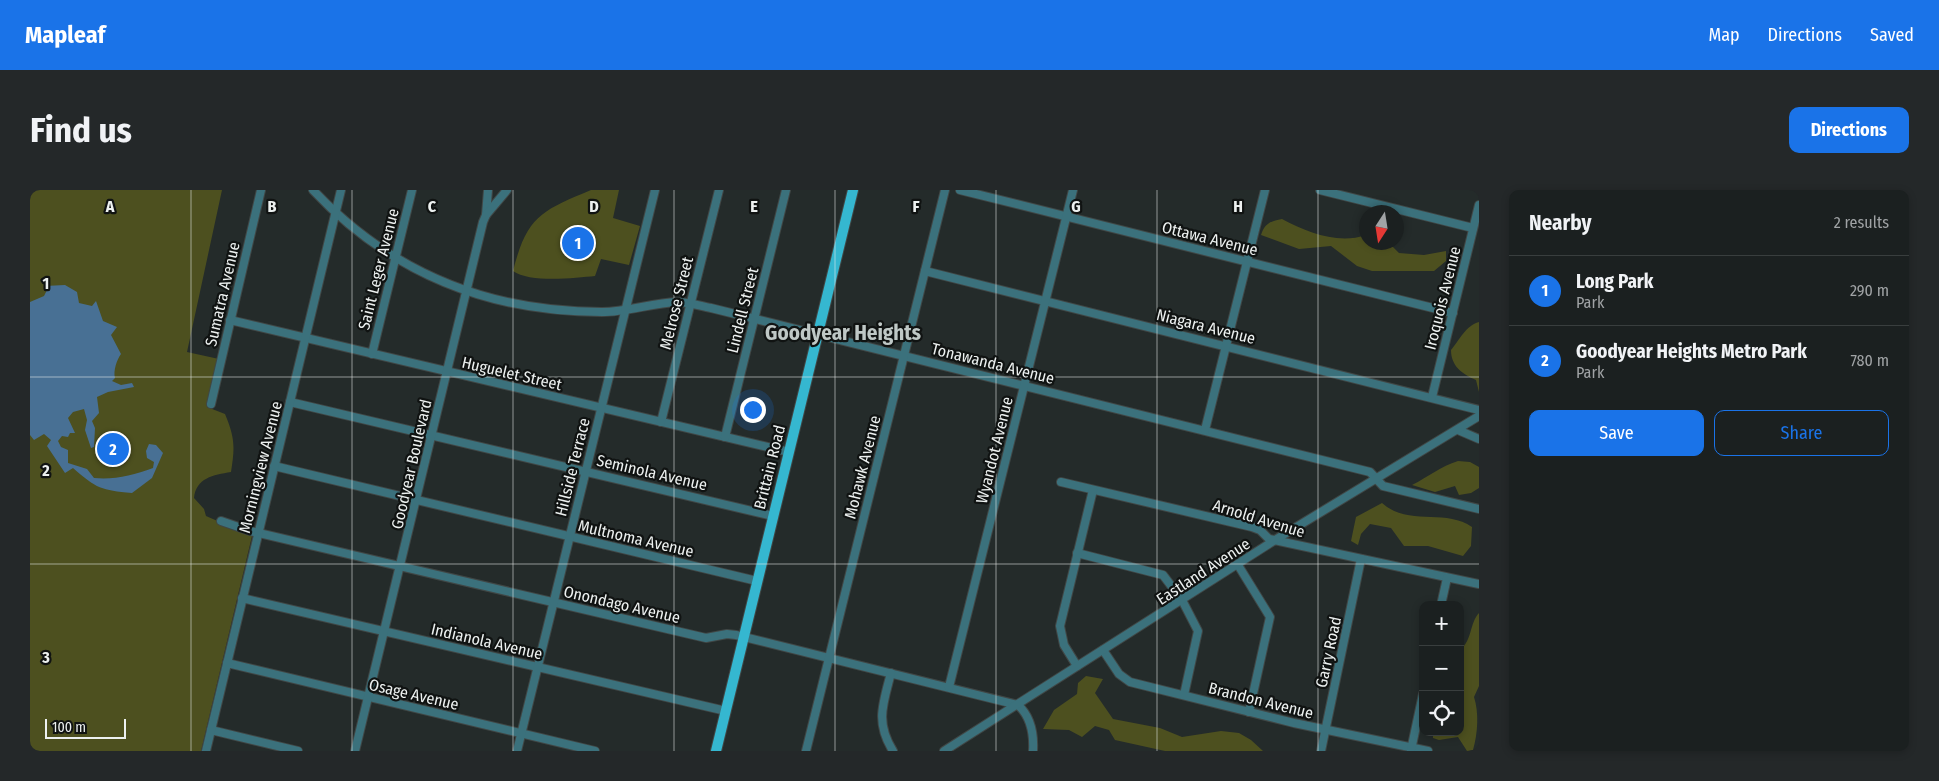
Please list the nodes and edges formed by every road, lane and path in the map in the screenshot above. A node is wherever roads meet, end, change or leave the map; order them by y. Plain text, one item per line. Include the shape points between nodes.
1 (261, 190) edge
2 (313, 190) edge
3 (341, 190) edge
4 (412, 190) edge
5 (488, 190) edge
6 (507, 190) edge
7 (655, 190) edge
8 (719, 190) edge
9 (786, 190) edge
10 (853, 190) edge
11 (945, 190) edge
12 (960, 190) edge
13 (1073, 190) edge
14 (1265, 190) edge
15 (1320, 190) edge
16 (1479, 205) edge
17 (336, 214) junction
18 (486, 215) junction
19 (1067, 216) junction
20 (1473, 228) junction
21 (395, 258) junction
22 (1247, 262) junction
23 (925, 271) junction
24 (466, 291) junction
25 (1046, 301) junction
26 (689, 304) junction
27 (624, 310) junction
28 (1453, 313) junction
29 (754, 319) junction
30 (230, 320) junction
31 (818, 334) junction
32 (305, 339) junction
33 (1226, 346) junction
34 (372, 354) junction
35 (903, 355) junction
36 (448, 372) junction
37 (1025, 385) junction
38 (1432, 397) junction
39 (290, 402) junction
40 (211, 404) dead end
41 (601, 408) junction
42 (1479, 410) edge
43 (1479, 416) edge
44 (661, 422) junction
45 (1205, 430) junction
46 (1458, 430) junction
47 (432, 434) junction
48 (725, 437) junction
49 (1479, 439) edge
50 (788, 452) junction
51 (274, 466) junction
52 (586, 471) junction
53 (1377, 479) junction
54 (1061, 482) dead end
55 (1093, 490) junction
56 (416, 500) junction
57 (1479, 509) edge
58 (773, 516) junction
59 (220, 521) dead end
60 (258, 532) junction
61 (570, 537) junction
62 (1275, 540) junction
63 (1078, 553) junction
64 (1362, 559) junction
65 (401, 565) junction
66 (1238, 565) junction
67 (1447, 578) junction
68 (757, 581) junction
69 (1479, 584) edge
70 (242, 598) junction
71 (1182, 600) junction
72 (554, 601) junction
73 (1442, 601) edge
74 (384, 631) junction
75 (744, 637) junction
76 (1103, 650) junction
77 (829, 657) junction
78 (227, 663) junction
79 (1078, 666) junction
80 (538, 667) junction
81 (891, 673) junction
82 (949, 687) junction
83 (1184, 695) junction
84 (368, 697) junction
85 (1018, 705) junction
86 (726, 711) junction
87 (1249, 712) junction
88 (1419, 712) edge
89 (1326, 729) junction
90 (211, 730) junction
91 (522, 734) junction
92 (1411, 749) edge
93 (1036, 750) edge
94 (206, 751) edge
95 (298, 751) edge
96 (355, 751) edge
97 (517, 751) edge
98 (596, 751) edge
99 (716, 751) edge
100 (806, 751) edge
101 (893, 751) edge
102 (944, 751) edge
103 (1321, 751) edge
104 (1428, 751) edge

1 - 30 street, Sumatra Avenue
2 - 17 street, Tonawanda Avenue
3 - 17 street, Morningview Avenue
4 - 21 street, Saint Leger Avenue
5 - 18 street
6 - 18 street, Goodyear Boulevard
7 - 27 street, Hillside Terrace
8 - 26 street, Melrose Street
9 - 29 street, Lindell Street
10 - 31 main road, Brittain Road
11 - 23 street, Mohawk Avenue
12 - 19 street, Ottawa Avenue
13 - 19 street, Wyandot Avenue
14 - 22 street
15 - 20 street
16 - 20 street, Iroquois Avenue
17 - 21 street, Tonawanda Avenue
17 - 32 street, Morningview Avenue
18 - 24 street, Goodyear Boulevard
19 - 22 street, Ottawa Avenue
19 - 25 street, Wyandot Avenue
20 - 28 street, Iroquois Avenue
21 - 24 street, Tonawanda Avenue
21 - 34 street, Saint Leger Avenue
22 - 28 street, Ottawa Avenue
22 - 33 street
23 - 25 street, Niagara Avenue
23 - 35 street, Mohawk Avenue
24 - 27 street, Tonawanda Avenue via 544,309 583,312
24 - 36 street, Goodyear Boulevard
25 - 33 street, Niagara Avenue
25 - 37 street, Wyandot Avenue
26 - 27 street, Tonawanda Avenue via 679,302
26 - 29 street, Tonawanda Avenue
26 - 44 street, Melrose Street
27 - 41 street, Hillside Terrace
28 - 38 street, Iroquois Avenue
29 - 31 street, Tonawanda Avenue
29 - 48 street, Lindell Street
30 - 32 street, Huguelet Street
30 - 40 street, Sumatra Avenue
31 - 35 street, Tonawanda Avenue
31 - 50 main road, Brittain Road
32 - 34 street, Huguelet Street
32 - 39 street, Morningview Avenue
33 - 38 street, Niagara Avenue
33 - 45 street
34 - 36 street, Huguelet Street
35 - 37 street, Tonawanda Avenue
35 - 77 street, Mohawk Avenue
36 - 41 street, Huguelet Street
36 - 47 street, Goodyear Boulevard
37 - 45 street, Tonawanda Avenue
37 - 82 street, Wyandot Avenue
38 - 42 street, Niagara Avenue
39 - 47 street, Seminola Avenue
39 - 51 street, Morningview Avenue
41 - 44 street, Huguelet Street
41 - 52 street, Hillside Terrace
43 - 46 street, Eastland Avenue
44 - 48 street, Huguelet Street
45 - 53 street, Tonawanda Avenue via 1370,472
46 - 49 street
46 - 53 street, Eastland Avenue
47 - 52 street, Seminola Avenue
47 - 56 street, Goodyear Boulevard
48 - 50 street, Huguelet Street
50 - 58 main road, Brittain Road
51 - 56 street, Multnoma Avenue
51 - 60 street, Morningview Avenue
52 - 58 street, Seminola Avenue
52 - 61 street, Hillside Terrace
53 - 57 street, Tonawanda Avenue via 1383,486
53 - 62 street, Eastland Avenue
54 - 55 street, Arnold Avenue
55 - 62 street, Arnold Avenue via 1252,527
55 - 63 street
56 - 61 street, Multnoma Avenue
56 - 65 street, Goodyear Boulevard
58 - 68 main road, Brittain Road
59 - 60 street, Onondago Avenue
60 - 65 street, Onondago Avenue
60 - 70 street, Morningview Avenue
61 - 68 street, Multnoma Avenue
61 - 72 street, Hillside Terrace
62 - 64 street, Arnold Avenue
62 - 66 street, Eastland Avenue
63 - 71 street via 1159,573 1167,578
63 - 79 street via 1060,626 1062,640
64 - 67 street, Arnold Avenue
64 - 89 street, Garry Road
65 - 72 street, Onondago Avenue
65 - 74 street, Goodyear Boulevard
66 - 71 street, Eastland Avenue
66 - 87 street via 1270,617
67 - 69 street, Arnold Avenue
67 - 73 street
68 - 75 main road, Brittain Road
70 - 74 street, Indianola Avenue
70 - 78 street, Morningview Avenue
71 - 76 street, Eastland Avenue
71 - 83 street via 1198,631
72 - 75 street, Onondago Avenue via 706,638 727,634
72 - 80 street, Hillside Terrace
74 - 80 street, Indianola Avenue
74 - 84 street, Goodyear Boulevard
75 - 77 street, Onondago Avenue
75 - 86 main road, Brittain Road
76 - 79 street, Eastland Avenue
76 - 83 street, Brandon Avenue via 1126,680
77 - 81 street, Onondago Avenue
77 - 100 street, Mohawk Avenue
78 - 84 street, Osage Avenue
78 - 90 street, Morningview Avenue
79 - 85 street, Eastland Avenue
80 - 86 street, Indianola Avenue
80 - 91 street, Hillside Terrace
81 - 82 street, Onondago Avenue
81 - 101 street via 881,720
82 - 85 street, Onondago Avenue
83 - 87 street, Brandon Avenue
84 - 91 street, Osage Avenue
84 - 96 street, Goodyear Boulevard
85 - 93 street via 1028,719
85 - 102 street, Eastland Avenue
86 - 99 main road, Brittain Road
87 - 89 street, Brandon Avenue
88 - 92 street
89 - 92 street, Brandon Avenue
89 - 103 street, Garry Road
90 - 94 street, Morningview Avenue
90 - 95 street
91 - 97 street, Hillside Terrace
91 - 98 street, Osage Avenue
92 - 104 street, Brandon Avenue

